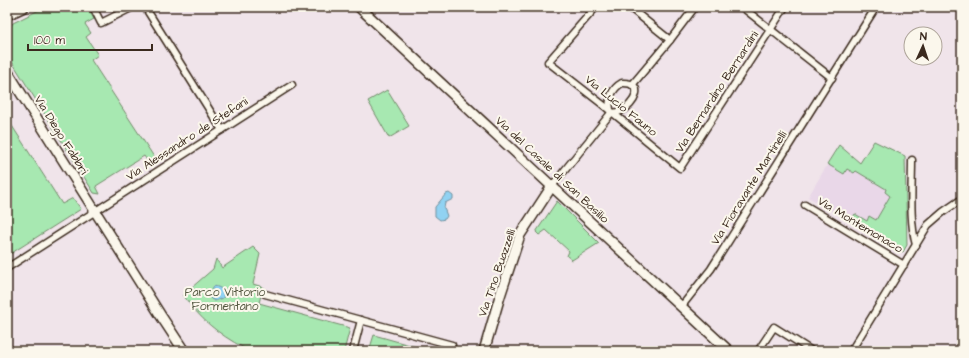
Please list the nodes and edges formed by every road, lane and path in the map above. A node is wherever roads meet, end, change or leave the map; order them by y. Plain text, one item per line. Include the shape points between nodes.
1 (24, 7) edge
2 (93, 7) edge
3 (133, 7) edge
4 (145, 7) edge
5 (359, 7) edge
6 (596, 7) edge
7 (629, 7) edge
8 (695, 7) edge
9 (742, 7) edge
10 (785, 7) edge
11 (876, 7) edge
12 (7, 15) edge
13 (770, 29) junction
14 (670, 40) junction
15 (7, 71) edge
16 (832, 78) junction
17 (292, 85) dead end
18 (632, 85) junction
19 (611, 113) junction
20 (222, 130) junction
21 (912, 160) dead end
22 (680, 168) joint
23 (552, 186) junction
24 (962, 199) edge
25 (805, 205) dead end
26 (95, 212) junction
27 (916, 245) junction
28 (904, 265) junction
29 (7, 268) edge
30 (265, 294) dead end
31 (682, 307) junction
32 (362, 320) junction
33 (452, 344) dead end
34 (184, 351) edge
35 (353, 351) edge
36 (484, 351) edge
37 (729, 351) edge
38 (759, 351) edge
39 (812, 351) edge
40 (851, 351) edge

1 - 12 street
2 - 3 street via 101,23
4 - 20 street
5 - 23 street, Via del Casale di San Basilio
6 - 19 street, Via Lucio Fauno via 548,62
7 - 14 street
8 - 14 street
9 - 13 street
10 - 13 street, Via Bernardino Bernardini
11 - 16 street, Via Fioravante Martinelli
13 - 16 street
13 - 22 street, Via Bernardino Bernardini
14 - 18 street
15 - 26 street, Via Diego Fabbri
16 - 31 street, Via Fioravante Martinelli via 711,268
17 - 20 street, Via Alessandro de Stefani
18 - 19 street via 637,91 634,99 621,111
18 - 19 street via 622,83 612,92 609,100
19 - 22 street, Via Lucio Fauno
19 - 23 street
20 - 26 street, Via Alessandro de Stefani
21 - 27 street via 912,209
23 - 31 street, Via del Casale di San Basilio
23 - 36 street, Via Tino Buazzelli via 520,235
24 - 27 street via 928,225
25 - 28 street, Via Montemonaco
26 - 29 street
26 - 34 street, Via Diego Fabbri
27 - 28 street
28 - 40 street
30 - 32 street
31 - 37 street, Via del Casale di San Basilio
32 - 33 street
32 - 35 street
38 - 39 street via 774,327

